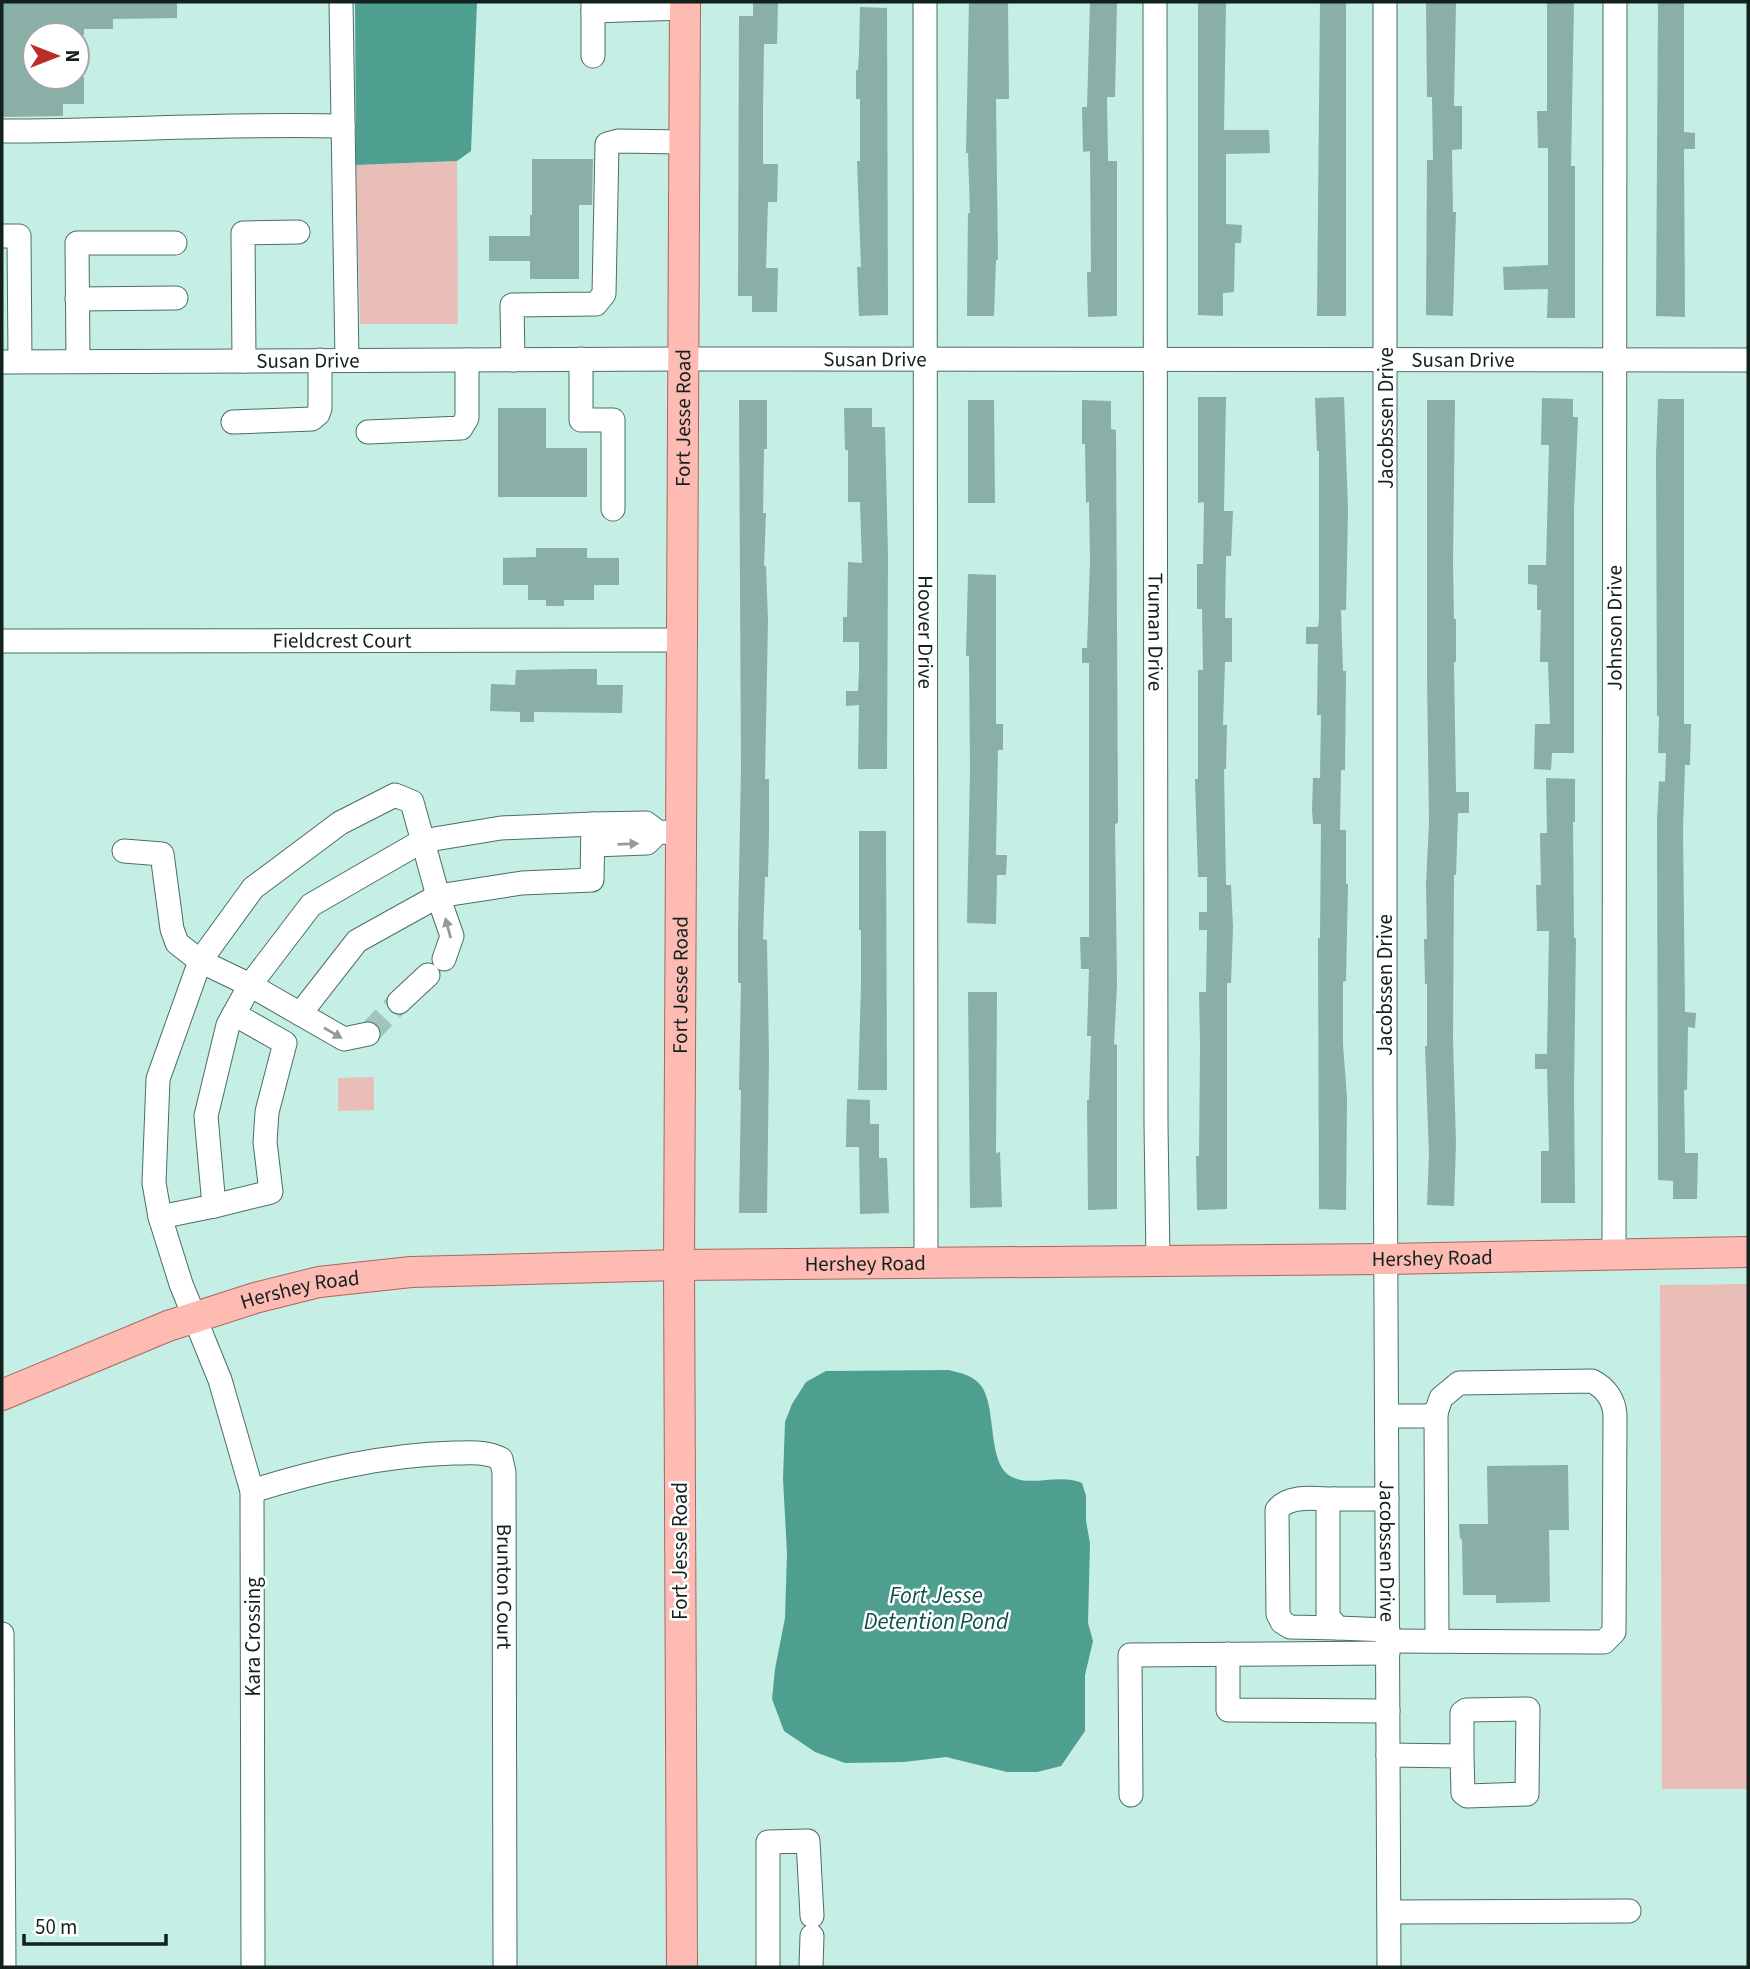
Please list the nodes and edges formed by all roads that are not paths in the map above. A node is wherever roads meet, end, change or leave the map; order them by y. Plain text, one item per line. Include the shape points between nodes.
1 (341, 2) edge
2 (925, 2) edge
3 (1155, 2) edge
4 (1385, 2) edge
5 (1615, 2) edge
6 (684, 5) edge
7 (593, 6) edge
8 (593, 56) dead end
9 (343, 126) junction
10 (2, 131) edge
11 (684, 142) junction
12 (298, 232) dead end
13 (2, 236) edge
14 (175, 243) dead end
15 (176, 298) dead end
16 (77, 299) junction
17 (581, 359) junction
18 (683, 359) junction
19 (1614, 359) junction
20 (244, 360) junction
21 (320, 360) junction
22 (347, 360) junction
23 (467, 360) junction
24 (513, 360) junction
25 (927, 360) junction
26 (1155, 360) junction
27 (1386, 360) junction
28 (1748, 360) edge
29 (78, 361) junction
30 (11, 362) edge
31 (233, 422) dead end
32 (368, 432) dead end
33 (614, 509) dead end
34 (682, 640) junction
35 (2, 641) edge
36 (670, 832) junction
37 (593, 834) junction
38 (422, 841) junction
39 (124, 851) dead end
40 (438, 896) junction
41 (200, 961) junction
42 (250, 985) junction
43 (398, 1002) tunnel mouth
44 (233, 1014) junction
45 (300, 1014) junction
46 (368, 1034) dead end
47 (214, 1206) junction
48 (160, 1217) junction
49 (1748, 1252) edge
50 (1614, 1254) junction
51 (1386, 1259) junction
52 (1158, 1261) junction
53 (926, 1264) junction
54 (679, 1265) junction
55 (195, 1316) junction
56 (2, 1395) edge
57 (1436, 1413) junction
58 (1387, 1416) junction
59 (252, 1491) junction
60 (1334, 1499) junction
61 (1387, 1499) junction
62 (1339, 1628) junction
63 (2, 1634) edge
64 (1437, 1641) junction
65 (1388, 1642) junction
66 (1228, 1654) junction
67 (1388, 1711) junction
68 (1388, 1755) junction
69 (1462, 1756) junction
70 (1131, 1796) dead end
71 (1629, 1911) dead end
72 (1389, 1912) junction
73 (4, 1967) edge
74 (253, 1967) edge
75 (505, 1967) edge
76 (681, 1967) edge
77 (768, 1967) edge
78 (811, 1967) edge
79 (1389, 1967) edge

1 - 9 street
2 - 25 street, Hoover Drive
3 - 26 street, Truman Drive
4 - 27 street, Jacobssen Drive
5 - 19 street, Johnson Drive
6 - 7 street
6 - 11 main road, Fort Jesse Road
7 - 8 street
9 - 10 street
9 - 22 street
11 - 18 main road, Fort Jesse Road
11 - 24 street via 607,144 604,294 596,304 512,305
12 - 20 street via 243,233
13 - 30 street via 19,236
14 - 16 street via 77,243
15 - 16 street
16 - 29 street
17 - 18 street, Susan Drive
17 - 24 street, Susan Drive
17 - 33 street via 581,420 614,420
18 - 25 street, Susan Drive
18 - 34 main road, Fort Jesse Road
19 - 27 street, Susan Drive
19 - 28 street, Susan Drive
19 - 50 street, Johnson Drive
20 - 21 street, Susan Drive
20 - 29 street, Susan Drive
21 - 22 street, Susan Drive
21 - 31 street via 320,408 312,419
22 - 23 street, Susan Drive
23 - 24 street, Susan Drive
23 - 32 street via 467,418 461,428
25 - 26 street, Susan Drive
25 - 53 street, Hoover Drive
26 - 27 street, Susan Drive
26 - 52 street, Truman Drive
27 - 51 street, Jacobssen Drive
29 - 30 street, Susan Drive
34 - 35 street, Fieldcrest Court
34 - 36 main road, Fort Jesse Road
36 - 37 street via 646,823
36 - 54 main road, Fort Jesse Road
37 - 38 street via 501,828
37 - 40 street via 592,880 522,883
38 - 40 street
38 - 41 street, Kara Crossing via 412,802 395,795 340,823 253,888
38 - 42 street via 311,905
39 - 41 street via 163,854 172,929 177,943
43 -> 40 street via 436,967 452,936
40 - 45 street via 357,941
41 - 42 street
41 - 48 street, Kara Crossing via 158,1079 154,1183
42 - 44 street
42 - 45 street
44 - 47 street via 206,1116
44 - 47 street via 285,1043 267,1112 271,1192
45 -> 46 street via 344,1039
47 - 48 street
48 - 55 street, Kara Crossing
49 - 50 main road, Hershey Road
50 - 51 main road, Hershey Road
51 - 52 main road, Hershey Road
51 - 58 street, Jacobssen Drive
52 - 53 main road, Hershey Road
53 - 54 main road, Hershey Road
54 - 55 main road, Hershey Road via 411,1272 319,1282
54 - 76 main road, Fort Jesse Road
55 - 56 main road, Hershey Road
55 - 59 street, Kara Crossing via 220,1380
57 - 58 street
57 - 64 street
57 - 64 street via 1441,1398 1459,1383 1592,1381 1614,1404 1615,1415 1614,1632 1604,1642
58 - 61 street, Jacobssen Drive
59 - 74 street, Kara Crossing
59 - 75 street, Brunton Court via 312,1472 373,1460 489,1452 501,1459
60 - 61 street
60 - 62 street via 1328,1505 1328,1617
60 - 62 street via 1289,1500 1277,1510 1278,1614 1290,1627
61 - 65 street, Jacobssen Drive
62 - 65 street
63 - 73 street
64 - 65 street
65 - 66 street
65 - 67 street, Jacobssen Drive
66 - 67 street via 1228,1710
66 - 70 street via 1129,1655
67 - 68 street, Jacobssen Drive
68 - 69 street
68 - 72 street, Jacobssen Drive
69 - 69 street via 1462,1713 1466,1710 1528,1709 1527,1794 1467,1796 1463,1793
71 - 72 street
72 - 79 street, Jacobssen Drive
77 - 78 street via 768,1842 808,1841

